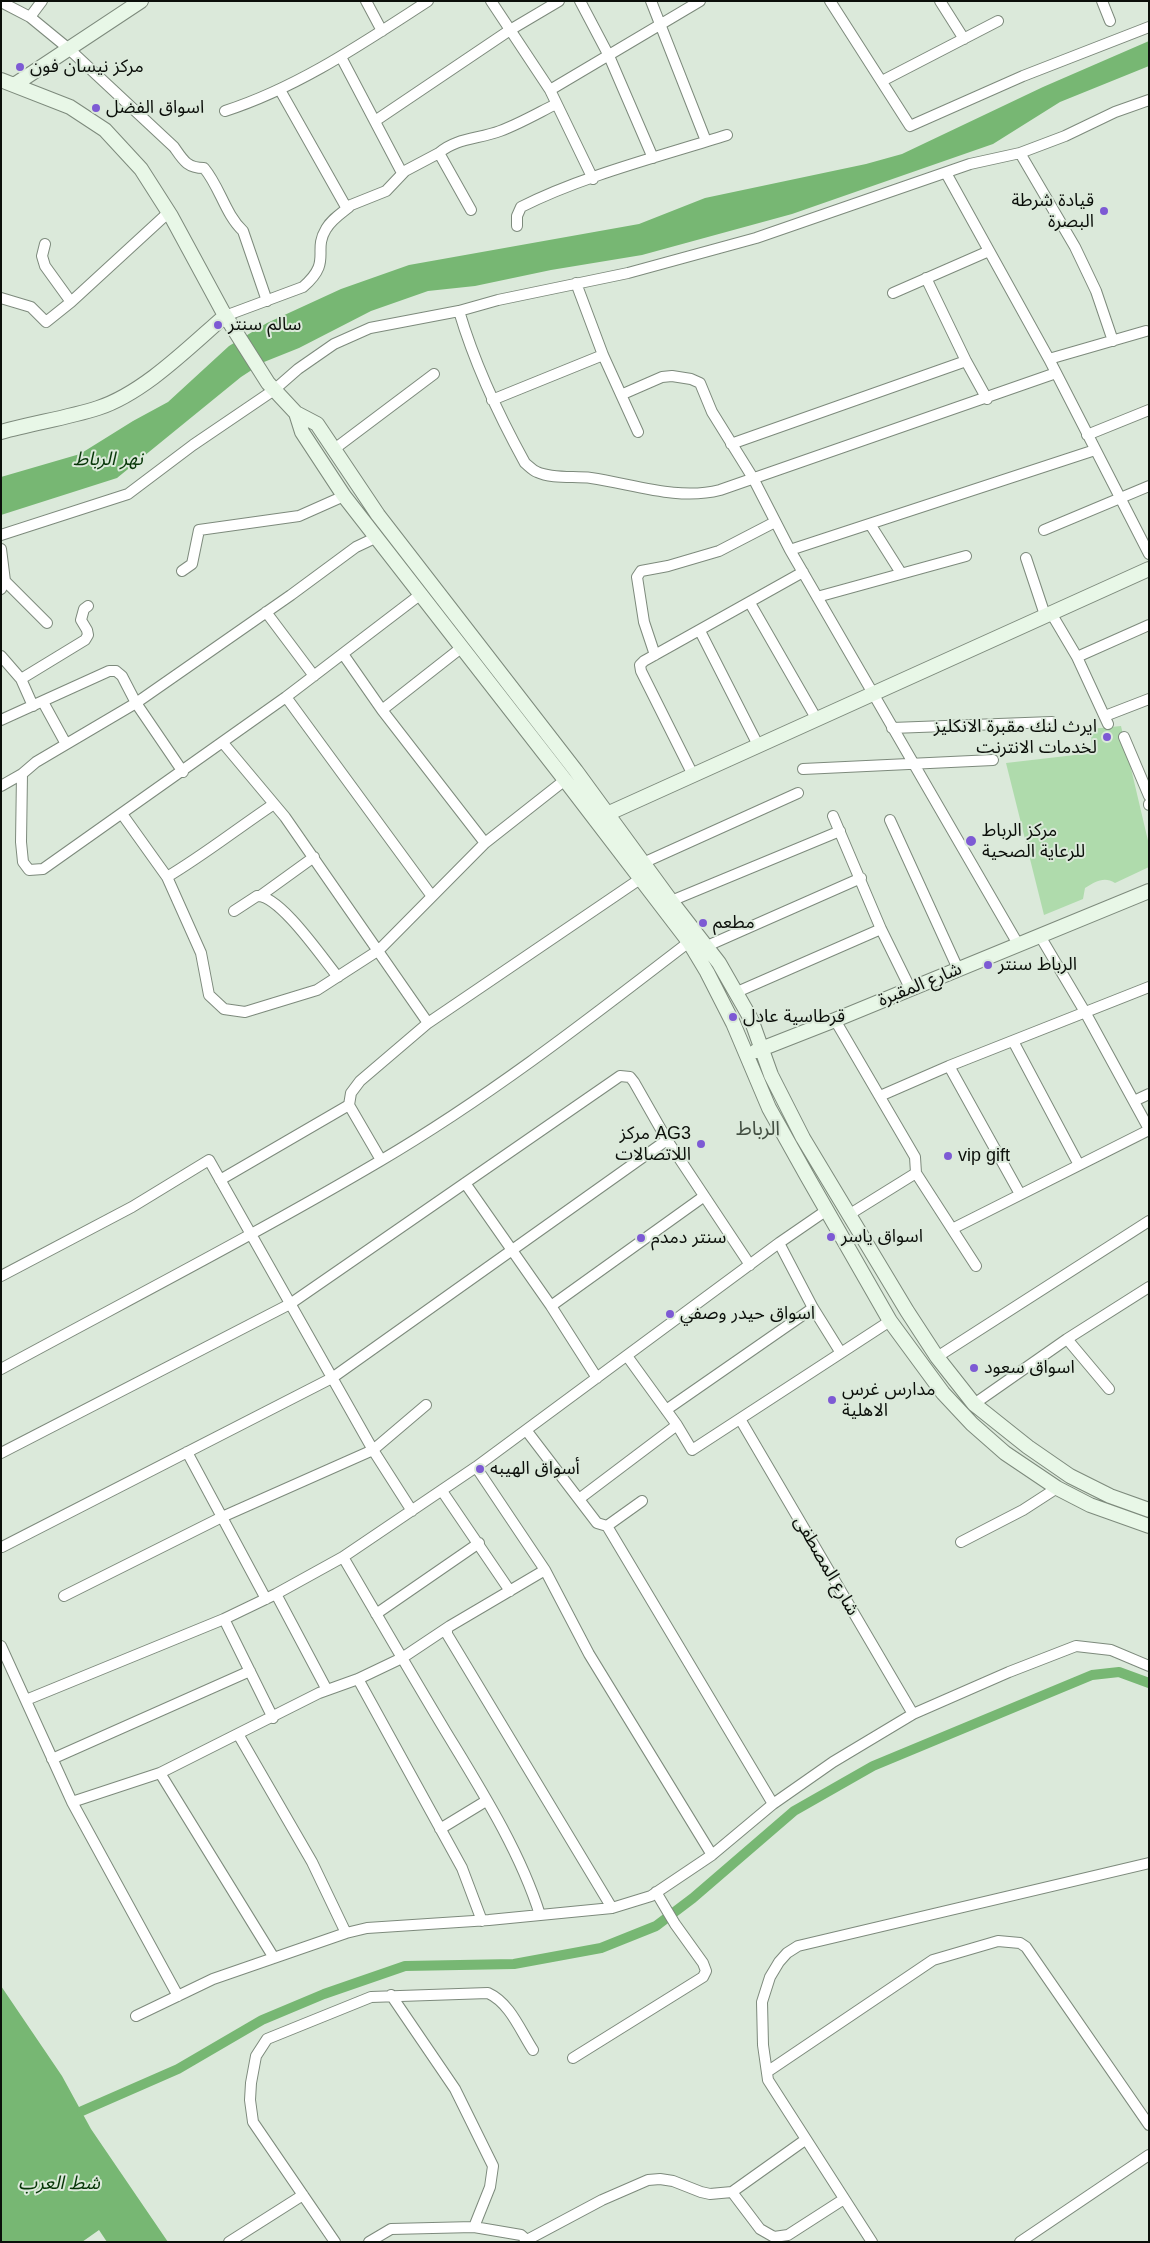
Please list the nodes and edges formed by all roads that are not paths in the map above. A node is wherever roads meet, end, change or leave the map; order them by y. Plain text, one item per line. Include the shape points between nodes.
1 (42, 1) edge
2 (141, 1) edge
3 (366, 1) edge
4 (428, 1) edge
5 (491, 1) edge
6 (559, 1) edge
7 (580, 1) edge
8 (651, 1) edge
9 (700, 1) edge
10 (830, 1) edge
11 (940, 1) edge
12 (1102, 1) edge
13 (1, 2) edge
14 (30, 17) junction
15 (998, 21) dead end
16 (1110, 21) dead end
17 (660, 25) junction
18 (1149, 27) edge
19 (510, 30) junction
20 (382, 31) junction
21 (964, 38) junction
22 (69, 49) junction
23 (609, 56) junction
24 (341, 57) junction
25 (882, 80) junction
26 (8, 82) edge
27 (280, 90) junction
28 (550, 90) junction
29 (1149, 100) edge
30 (556, 104) junction
31 (225, 111) dead end
32 (375, 121) junction
33 (727, 135) dead end
34 (706, 141) junction
35 (439, 153) junction
36 (1020, 153) junction
37 (653, 158) junction
38 (946, 173) junction
39 (402, 174) junction
40 (593, 179) junction
41 (349, 207) junction
42 (471, 210) dead end
43 (169, 212) junction
44 (517, 226) dead end
45 (45, 244) dead end
46 (989, 252) junction
47 (926, 278) junction
48 (576, 283) junction
49 (893, 292) dead end
50 (1, 298) edge
51 (267, 301) junction
52 (71, 302) junction
53 (459, 311) junction
54 (228, 319) junction
55 (1146, 331) dead end
56 (1113, 340) junction
57 (603, 354) junction
58 (1049, 359) junction
59 (966, 361) junction
60 (1056, 373) junction
61 (434, 374) dead end
62 (271, 386) junction
63 (623, 394) junction
64 (987, 398) junction
65 (492, 400) junction
66 (1149, 410) edge
67 (296, 413) junction
68 (1, 432) edge
69 (638, 432) dead end
70 (1087, 435) junction
71 (731, 444) junction
72 (333, 450) junction
73 (1095, 450) junction
74 (753, 478) junction
75 (1149, 486) edge
76 (344, 496) junction
77 (1119, 498) junction
78 (775, 522) junction
79 (870, 524) junction
80 (1044, 530) dead end
81 (1, 535) edge
82 (375, 538) junction
83 (1, 549) edge
84 (790, 550) junction
85 (1149, 554) edge
86 (966, 556) dead end
87 (1026, 558) dead end
88 (1149, 569) edge
89 (182, 572) dead end
90 (803, 572) junction
91 (901, 573) junction
92 (3, 585) edge
93 (421, 594) junction
94 (817, 597) junction
95 (750, 603) junction
96 (88, 606) dead end
97 (266, 612) junction
98 (1048, 614) junction
99 (46, 623) dead end
100 (1149, 625) edge
101 (700, 631) junction
102 (461, 648) junction
103 (343, 654) junction
104 (655, 655) junction
105 (1, 656) edge
106 (1077, 658) junction
107 (314, 676) junction
108 (21, 680) junction
109 (872, 693) junction
110 (286, 697) junction
111 (1149, 699) edge
112 (136, 703) junction
113 (38, 704) junction
114 (517, 707) junction
115 (382, 710) junction
116 (816, 718) junction
117 (1, 720) edge
118 (1052, 722) dead end
119 (892, 728) junction
120 (1124, 737) dead end
121 (223, 743) junction
122 (66, 744) junction
123 (758, 745) junction
124 (994, 760) dead end
125 (912, 762) junction
126 (803, 769) dead end
127 (183, 772) junction
128 (22, 774) junction
129 (693, 775) junction
130 (565, 780) junction
131 (1, 786) edge
132 (798, 793) dead end
133 (1149, 796) edge
134 (274, 804) junction
135 (122, 814) junction
136 (608, 814) junction
137 (833, 816) dead end
138 (890, 820) dead end
139 (840, 831) junction
140 (485, 843) junction
141 (314, 857) junction
142 (642, 863) junction
143 (167, 877) junction
144 (861, 878) junction
145 (640, 879) junction
146 (1149, 890) edge
147 (431, 895) junction
148 (260, 896) junction
149 (671, 901) junction
150 (234, 911) dead end
151 (882, 929) junction
152 (1040, 936) junction
153 (689, 942) junction
154 (1018, 944) junction
155 (707, 946) junction
156 (379, 950) junction
157 (958, 969) junction
158 (338, 978) junction
159 (910, 988) junction
160 (1149, 988) edge
161 (738, 992) junction
162 (1085, 1012) junction
163 (835, 1020) junction
164 (428, 1023) junction
165 (1013, 1041) junction
166 (763, 1048) junction
167 (746, 1054) junction
168 (949, 1066) junction
169 (1149, 1094) edge
170 (880, 1096) junction
171 (1134, 1101) junction
172 (349, 1105) junction
173 (1149, 1129) edge
174 (667, 1140) junction
175 (381, 1160) junction
176 (1079, 1164) junction
177 (916, 1173) junction
178 (220, 1180) junction
179 (465, 1183) junction
180 (1020, 1194) junction
181 (703, 1197) junction
182 (842, 1201) junction
183 (827, 1210) junction
184 (850, 1214) junction
185 (1149, 1221) edge
186 (952, 1228) junction
187 (251, 1234) junction
188 (779, 1243) junction
189 (512, 1251) junction
190 (750, 1265) junction
191 (976, 1266) dead end
192 (1, 1276) edge
193 (1149, 1287) edge
194 (290, 1304) junction
195 (551, 1306) junction
196 (813, 1308) junction
197 (890, 1321) junction
198 (1066, 1339) junction
199 (841, 1353) junction
200 (627, 1356) junction
201 (937, 1357) junction
202 (1, 1369) edge
203 (332, 1378) junction
204 (597, 1378) junction
205 (1109, 1389) dead end
206 (974, 1404) junction
207 (426, 1405) dead end
208 (666, 1410) junction
209 (740, 1419) junction
210 (678, 1426) junction
211 (526, 1430) junction
212 (1015, 1437) junction
213 (372, 1450) junction
214 (1002, 1450) junction
215 (187, 1452) junction
216 (1, 1453) edge
217 (476, 1467) junction
218 (1057, 1488) junction
219 (442, 1491) junction
220 (579, 1498) junction
221 (642, 1501) dead end
222 (1149, 1510) edge
223 (412, 1511) junction
224 (222, 1517) junction
225 (607, 1526) junction
226 (1149, 1526) edge
227 (961, 1542) dead end
228 (479, 1543) junction
229 (2, 1547) edge
230 (343, 1557) junction
231 (545, 1570) junction
232 (510, 1591) junction
233 (64, 1596) dead end
234 (271, 1596) junction
235 (376, 1614) junction
236 (224, 1619) junction
237 (446, 1630) junction
238 (1, 1646) edge
239 (402, 1658) junction
240 (1149, 1666) edge
241 (250, 1671) junction
242 (358, 1679) junction
243 (327, 1690) junction
244 (26, 1700) junction
245 (913, 1714) junction
246 (273, 1718) junction
247 (238, 1734) junction
248 (52, 1759) junction
249 (160, 1773) junction
250 (486, 1801) junction
251 (72, 1802) junction
252 (773, 1804) junction
253 (440, 1828) junction
254 (712, 1855) junction
255 (1149, 1863) edge
256 (658, 1894) junction
257 (612, 1908) junction
258 (540, 1914) junction
259 (482, 1921) junction
260 (346, 1933) junction
261 (274, 1958) junction
262 (391, 1995) junction
263 (178, 1996) junction
264 (136, 2016) dead end
265 (533, 2050) dead end
266 (573, 2058) dead end
267 (767, 2072) junction
268 (1149, 2125) edge
269 (805, 2140) junction
270 (1149, 2155) edge
271 (732, 2192) junction
272 (304, 2195) junction
273 (844, 2199) junction
274 (474, 2227) junction
275 (528, 2241) edge
276 (229, 2242) edge
277 (336, 2242) edge
278 (369, 2242) edge
279 (872, 2242) edge
280 (1020, 2242) edge

1 - 14 street
2 - 22 main road
3 - 20 street
4 - 20 street
5 - 19 street
6 - 19 street
7 - 23 street
8 - 17 street
9 - 17 street
10 - 25 street
11 - 21 street
12 - 16 street
13 - 14 street
14 - 22 street
15 - 21 street
17 - 23 street
17 - 34 street
18 - 25 street via 1024,76 910,126
19 - 28 street
19 - 32 street
20 - 24 street
21 - 25 street
22 - 26 main road
22 - 51 street via 174,147 185,163 193,168 204,168 212,178 235,224 243,231
23 - 28 street
23 - 37 street
24 - 27 street
24 - 32 street
26 - 43 main road via 70,107 105,130 141,169
27 - 31 street
27 - 41 street via 344,204
28 - 30 street
29 - 36 street
30 - 35 street via 503,130 449,144
30 - 40 street
32 - 39 street
33 - 34 street
34 - 37 street
35 - 39 street
35 - 42 street
36 - 38 street
36 - 56 street via 1075,247 1096,290
37 - 40 street
38 - 46 street
38 - 48 street via 756,238
39 - 41 street via 386,191
40 - 44 street via 521,207
41 - 51 street via 324,231 319,270 314,278
43 - 52 street
43 - 54 main road
45 - 52 street via 42,256 45,266
46 - 47 street
46 - 58 street
47 - 49 street
47 - 59 street
48 - 53 street
48 - 57 street
50 - 52 street via 31,307 46,322
51 - 54 street
53 - 62 street via 370,328 334,344
53 - 65 street
54 - 62 main road
54 - 68 main road via 154,375 99,408
55 - 56 street
56 - 58 street
57 - 63 street
57 - 65 street
58 - 60 street
59 - 64 street
59 - 71 street
60 - 64 street
60 - 70 street
61 - 72 street
62 - 67 main road
62 - 81 street via 128,494
63 - 69 street
63 - 71 street via 662,377 696,380
64 - 74 street
65 - 74 street via 525,463 538,472 704,494
66 - 70 street
67 - 72 main road via 317,424
67 - 76 main road via 302,432
70 - 73 street
71 - 74 street
72 - 114 main road
73 - 77 street
73 - 79 street
74 - 78 street
75 - 77 street
76 - 82 main road
76 - 89 street via 299,516 199,530 192,564
77 - 80 street
77 - 85 street
78 - 84 street
78 - 104 street via 720,551 641,571 637,577 644,622
79 - 84 street
79 - 91 street
82 - 93 main road
82 - 97 street via 356,547
83 - 92 street
84 - 90 street
86 - 91 street
87 - 98 street
88 - 98 main road
90 - 94 street
90 - 95 street
91 - 94 street
92 - 99 street
93 - 102 main road
93 - 103 street
94 - 109 street
95 - 101 street
95 - 116 street
96 - 108 street via 81,620 88,635 85,640
97 - 107 street
97 - 112 street
98 - 106 street
98 - 109 main road
100 - 106 street
101 - 104 street
101 - 123 street
102 - 114 main road
102 - 115 street
103 - 107 street
103 - 115 street
104 - 129 street via 640,665 641,671
105 - 108 street
106 - 111 street via 1106,720
107 - 110 street
108 - 113 street
109 - 116 main road
109 - 119 street
110 - 121 street
110 - 147 street
112 - 113 street via 122,676 116,671 109,671
112 - 122 street
112 - 127 street
113 - 117 street
113 - 122 street
114 - 130 main road
114 - 136 main road
115 - 140 street
116 - 123 main road
118 - 119 street
119 - 125 street
120 - 133 street
121 - 127 street
121 - 134 street
122 - 128 street
123 - 129 main road
124 - 125 street
125 - 126 street
125 - 154 street
127 - 135 street
128 - 131 street
128 - 135 street via 22,862 29,870 43,869
129 - 136 main road
130 - 140 street
130 - 145 main road
132 - 142 street
134 - 141 street
134 - 143 street
135 - 143 street
136 - 142 main road
137 - 139 street
138 - 157 street
139 - 144 street
139 - 149 street
140 - 147 street
141 - 148 street
141 - 156 street
142 - 149 main road
143 - 158 street via 201,954 210,995 224,1009 245,1012 279,1003 317,990
144 - 151 street
144 - 155 street
145 - 153 main road
145 - 164 street
146 - 152 main road, شارع المقبرة
147 - 156 street
148 - 150 street
148 - 158 street via 290,917
149 - 155 main road
151 - 159 street
151 - 161 street
152 - 154 main road, شارع المقبرة
152 - 162 street
153 - 167 main road via 719,993
153 - 175 street via 488,1092
154 - 157 main road, شارع المقبرة
155 - 161 main road
156 - 158 street
156 - 164 street
157 - 159 main road, شارع المقبرة
159 - 163 main road, شارع المقبرة
160 - 162 street
161 - 166 main road
162 - 165 street
162 - 171 street
163 - 166 main road, شارع المقبرة
163 - 170 street
164 - 172 street via 360,1081 351,1093
165 - 168 street
165 - 176 street
166 - 167 main road, شارع المقبرة
166 - 182 main road via 785,1105
167 - 183 main road via 769,1108
168 - 170 street
168 - 180 street
169 - 171 street
170 - 177 street via 915,1157
171 - 173 street
172 - 175 street
172 - 178 street
173 - 176 street
174 - 179 street via 634,1082 623,1076
174 - 181 street
174 - 189 street
175 - 187 street
176 - 180 street
177 - 184 street
177 - 186 street
178 - 187 street
178 - 192 street via 209,1160 132,1207
179 - 189 street
179 - 194 street
180 - 186 street
181 - 190 street
181 - 195 street
182 - 183 main road
182 - 184 main road
183 - 188 street
183 - 197 main road
184 - 201 main road
185 - 201 street
186 - 191 street
187 - 194 street
187 - 202 street
188 - 190 street
188 - 196 street
189 - 195 street
189 - 203 street
190 - 200 street
193 - 198 street
194 - 203 street
194 - 216 street
195 - 204 street
196 - 199 street
196 - 208 street
197 - 199 street
197 - 214 main road via 943,1393
198 - 205 street
198 - 206 street
199 - 209 street
200 - 204 street
200 - 208 street
201 - 206 main road
203 - 213 street
203 - 215 street
204 - 211 street
206 - 212 main road
207 - 213 street
208 - 210 street
209 - 210 street via 692,1450
209 - 245 street, شارع المصطفى
210 - 220 street
211 - 217 street
211 - 220 street
212 - 214 main road
212 - 222 main road via 1070,1476 1110,1496
213 - 223 street
213 - 224 street
214 - 218 main road
215 - 224 street
215 - 229 street
217 - 219 street
217 - 231 street
218 - 226 main road via 1090,1505
218 - 227 street via 1023,1510
219 - 223 street
219 - 228 street
220 - 225 street via 597,1523
221 - 225 street
223 - 230 street
224 - 233 street
224 - 234 street
225 - 252 street
228 - 232 street
228 - 235 street
230 - 234 street
230 - 235 street
231 - 232 street
231 - 254 street via 593,1662
232 - 237 street
234 - 236 street
234 - 243 street
235 - 239 street
236 - 241 street
236 - 244 street
237 - 239 street
237 - 257 street
238 - 244 street
239 - 242 street
239 - 250 street
240 - 245 street via 1110,1650 1076,1646
241 - 246 street
241 - 248 street
242 - 243 street
242 - 253 street
243 - 246 street
244 - 248 street
245 - 252 street via 833,1762
246 - 247 street
247 - 249 street
247 - 260 street via 312,1862
248 - 251 street
249 - 251 street
249 - 261 street
250 - 253 street
250 - 258 street via 534,1895
251 - 263 street
252 - 254 street
253 - 259 street via 462,1868
254 - 256 street
255 - 267 street via 798,1946 779,1962 762,2002
256 - 257 street
256 - 266 street via 703,1963 706,1971 703,1977
257 - 258 street
258 - 259 street
259 - 260 street via 367,1928
260 - 261 street
261 - 263 street via 213,1979
262 - 265 street via 488,1993 508,2009
262 - 272 street via 371,1997 267,2039 256,2056 250,2100 253,2122
262 - 274 street via 455,2089 493,2166 490,2187
263 - 264 street
267 - 268 street via 933,1960 998,1941 1020,1943 1026,1947
267 - 269 street via 774,2092
269 - 271 street
269 - 273 street
270 - 280 street
271 - 273 street via 760,2229 774,2237 788,2235
271 - 275 street via 710,2194 673,2181 648,2180 602,2200
272 - 276 street
272 - 277 street
273 - 279 street
274 - 275 street via 522,2235
274 - 278 street via 391,2229

